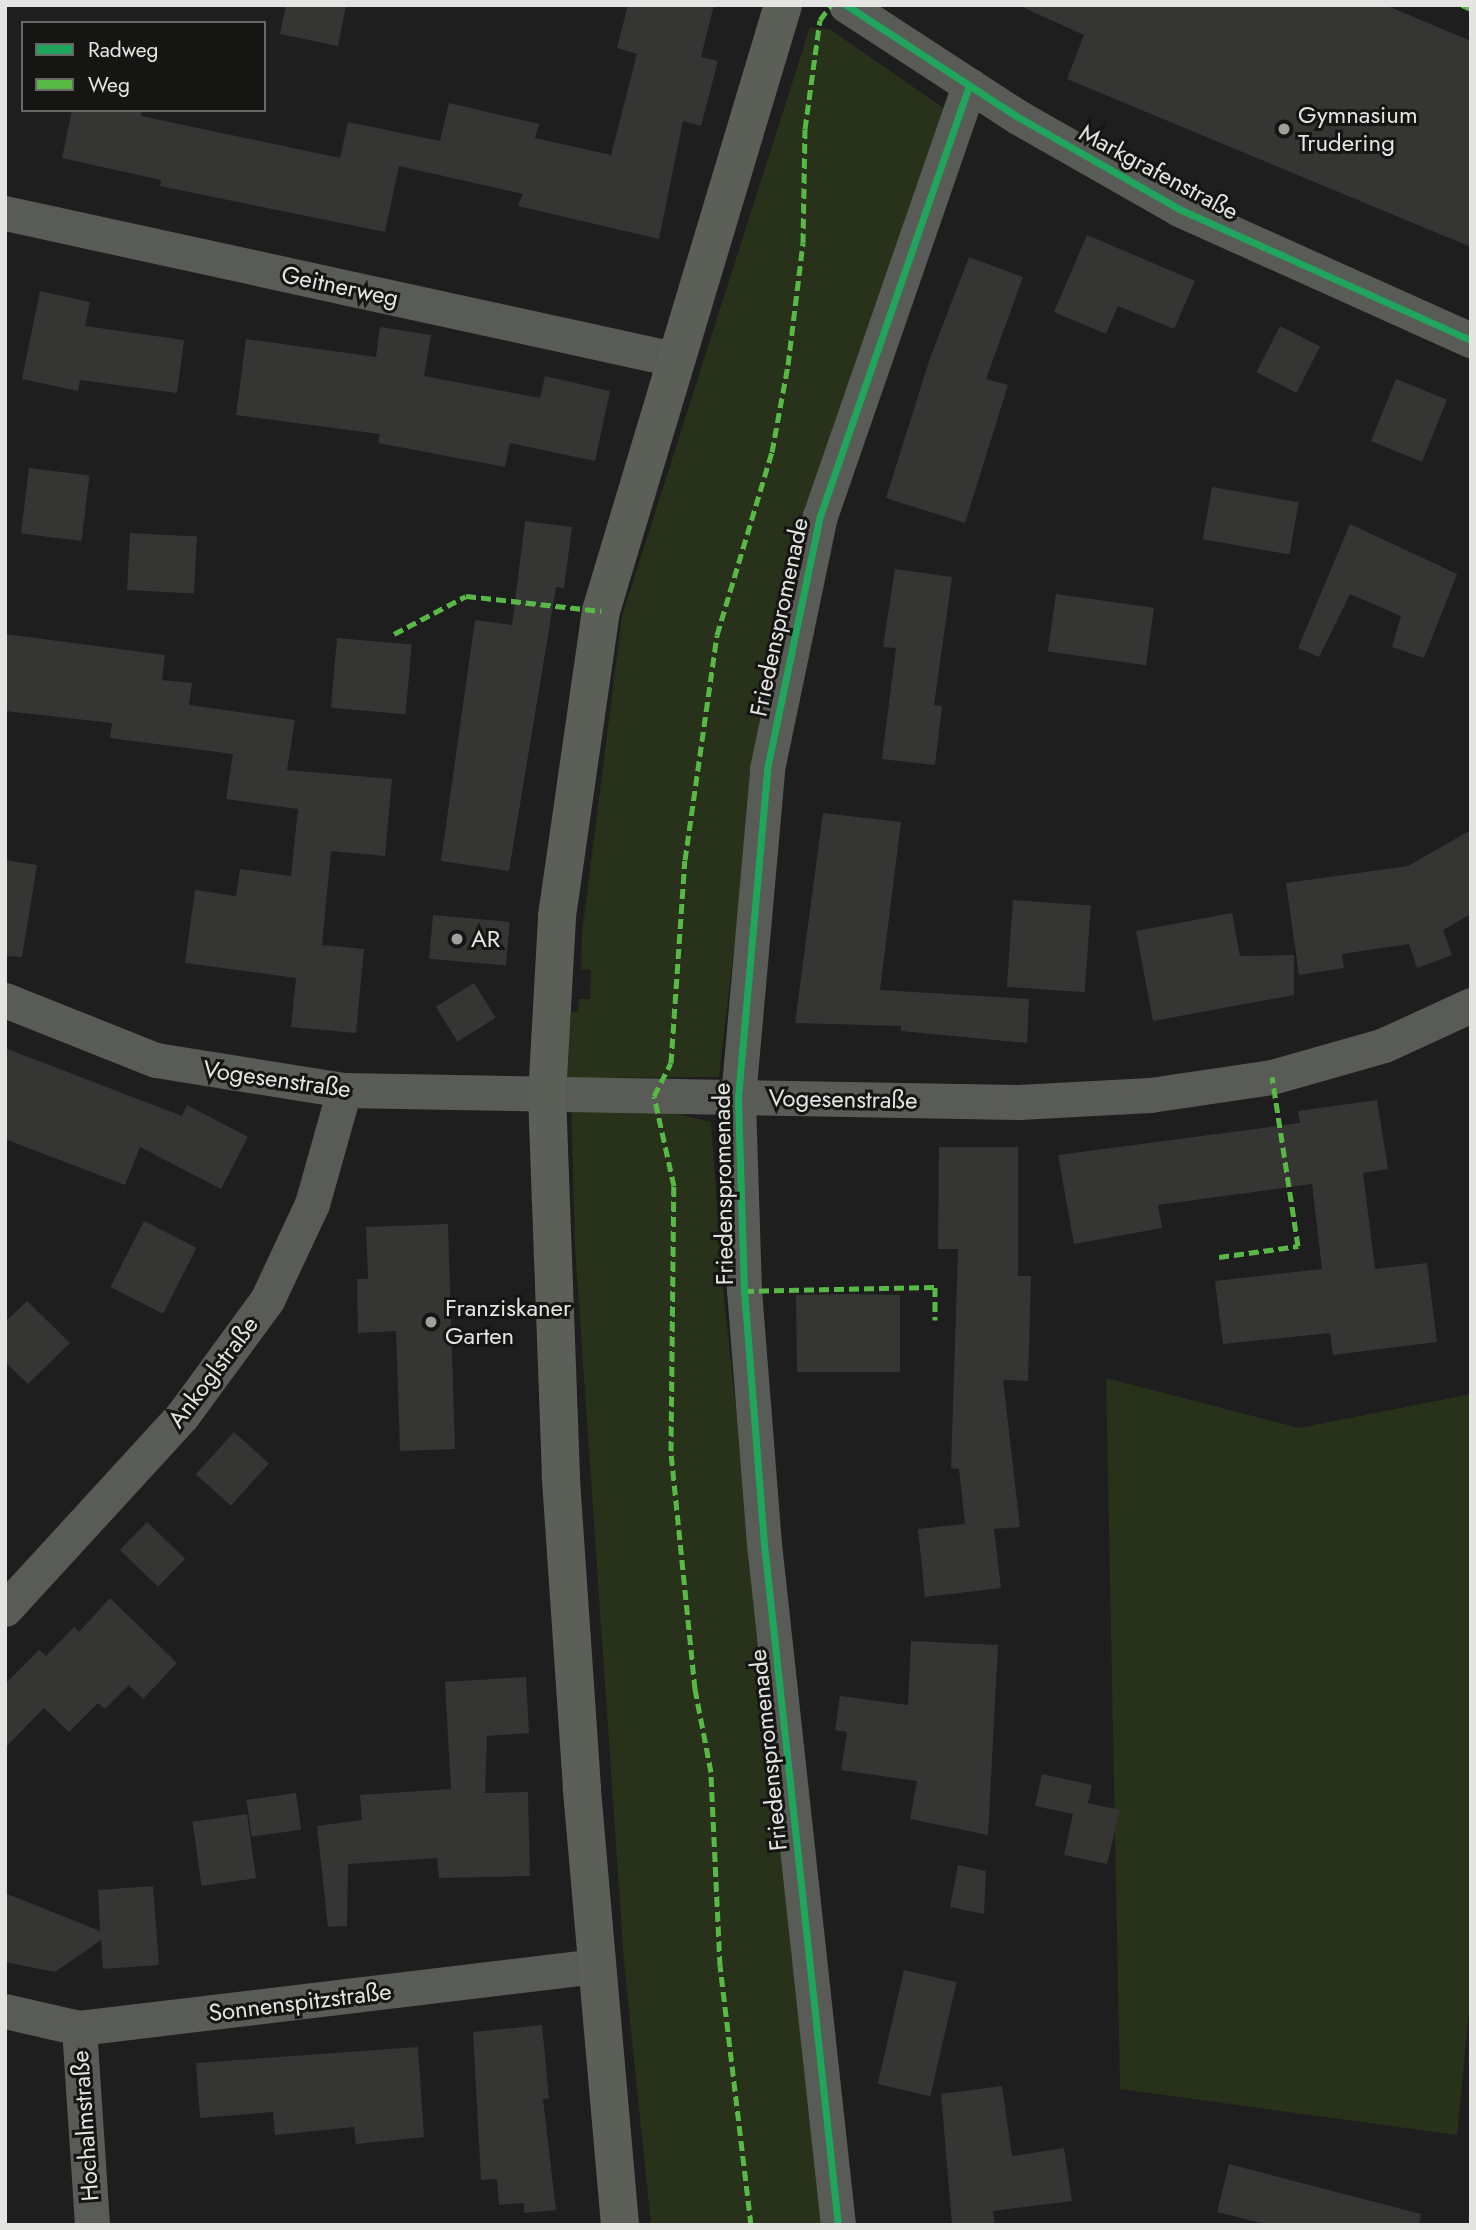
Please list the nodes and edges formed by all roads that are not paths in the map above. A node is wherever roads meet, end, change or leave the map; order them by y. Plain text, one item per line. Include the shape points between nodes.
1 (783, 5) edge
2 (846, 5) edge
3 (970, 85) junction
4 (5, 214) edge
5 (1471, 340) edge
6 (674, 359) junction
7 (5, 1000) edge
8 (1471, 1005) edge
9 (344, 1090) junction
10 (547, 1097) junction
11 (738, 1097) junction
12 (5, 1609) edge
13 (597, 1966) junction
14 (5, 2011) edge
15 (79, 2028) junction
16 (92, 2225) edge
17 (620, 2225) edge
18 (838, 2225) edge

1 - 6 street
2 - 3 street, Markgrafenstraße
3 - 5 street, Markgrafenstraße via 1180,209
3 - 11 street, Friedenspromenade via 820,516 767,769
4 - 6 street, Geitnerweg
6 - 10 street via 601,611 557,916
7 - 9 street, Vogesenstraße via 156,1060
8 - 11 street, Vogesenstraße via 1384,1045 1272,1077 1150,1095 1019,1102
9 - 10 street, Vogesenstraße
9 - 12 street, Ankoglstraße via 312,1204 267,1300 182,1416
10 - 11 street, Vogesenstraße
10 - 13 street via 568,1615
11 - 18 street, Friedenspromenade via 744,1291 763,1531
13 - 15 street, Sonnenspitzstraße
13 - 17 street
14 - 15 street, Sonnenspitzstraße
15 - 16 street, Hochalmstraße

